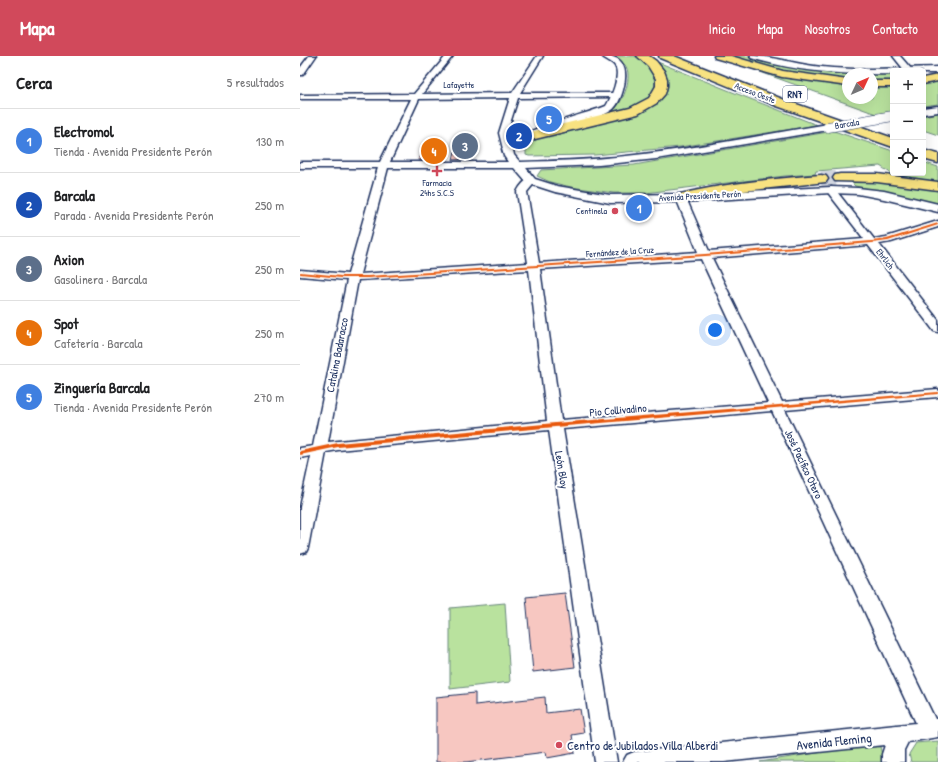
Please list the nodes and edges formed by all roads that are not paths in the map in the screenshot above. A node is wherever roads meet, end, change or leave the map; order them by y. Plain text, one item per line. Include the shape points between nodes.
1 (313, 56) edge
2 (450, 56) edge
3 (540, 56) edge
4 (606, 56) edge
5 (642, 56) edge
6 (664, 56) edge
7 (719, 56) edge
8 (754, 56) edge
9 (896, 56) edge
10 (705, 59) dead end
11 (906, 68) edge
12 (926, 70) edge
13 (938, 70) edge
14 (890, 71) edge
15 (300, 73) edge
16 (753, 78) dead end
17 (938, 78) edge
18 (926, 80) edge
19 (842, 82) edge
20 (878, 84) edge
21 (890, 84) edge
22 (417, 95) junction
23 (514, 95) junction
24 (617, 95) junction
25 (300, 97) edge
26 (938, 109) edge
27 (926, 111) edge
28 (848, 112) dead end
29 (890, 117) edge
30 (890, 127) edge
31 (531, 136) junction
32 (890, 142) edge
33 (507, 149) junction
34 (926, 155) edge
35 (938, 159) edge
36 (384, 164) junction
37 (516, 164) junction
38 (300, 165) edge
39 (531, 181) junction
40 (831, 183) junction
41 (938, 186) edge
42 (680, 198) junction
43 (938, 208) edge
44 (938, 224) edge
45 (872, 242) junction
46 (705, 255) junction
47 (534, 266) junction
48 (300, 273) edge
49 (353, 277) junction
50 (938, 328) edge
51 (938, 394) edge
52 (777, 407) junction
53 (555, 425) junction
54 (319, 448) junction
55 (300, 453) edge
56 (300, 548) edge
57 (934, 729) edge
58 (902, 734) junction
59 (606, 762) edge
60 (634, 762) edge
61 (893, 762) edge

1 - 15 street
2 - 22 street, Catalina Badaracco
3 - 23 street
4 - 24 street via 619,65 621,71
5 - 31 highway via 661,75 660,90 654,101 634,111
6 - 32 highway, Acceso Oeste / RN7 via 781,103
7 - 19 highway via 782,74
8 - 14 street via 785,65 824,70
9 - 11 street
10 - 16 highway, Acceso Oeste
12 - 13 street
17 - 18 highway
20 - 21 highway
22 - 23 street, Lafayette
22 - 25 street, Lafayette
22 - 36 street, Catalina Badaracco
23 - 24 street, Lafayette
23 - 33 street via 504,133
24 - 31 street via 614,103 601,112
26 - 27 street
28 - 30 highway
29 - 37 street, Barcala, bridge via 623,159 559,164
31 - 33 street
33 - 37 street
34 - 35 highway
36 - 37 street, Barcala
36 - 38 street, Barcala
36 - 49 street, Catalina Badaracco
37 - 39 street
39 - 42 street, Avenida Presidente Perón via 556,189 610,199
39 - 47 street, León Bloy via 522,192
40 - 41 highway via 877,178
40 - 42 highway via 718,189
40 - 43 street
40 - 45 street, Ehrlich
42 - 46 street, José Pacífico Otero
44 - 45 street, Fernández de la Cruz via 887,240
45 - 46 street, Fernández de la Cruz
45 - 50 street, Ehrlich
46 - 47 street, Fernández de la Cruz
46 - 52 street, José Pacífico Otero
47 - 49 street, Fernández de la Cruz
47 - 53 street, León Bloy
48 - 49 street, Fernández de la Cruz
49 - 54 street, Catalina Badaracco
51 - 52 street, Pio Collivadino
52 - 53 street, Pio Collivadino
52 - 57 street, José Pacífico Otero
53 - 54 street, Pio Collivadino
53 - 59 street, León Bloy
54 - 55 street, Pio Collivadino
54 - 56 street, Catalina Badaracco
57 - 58 street, Avenida Fleming
58 - 60 street, Avenida Fleming
58 - 61 street via 894,747

